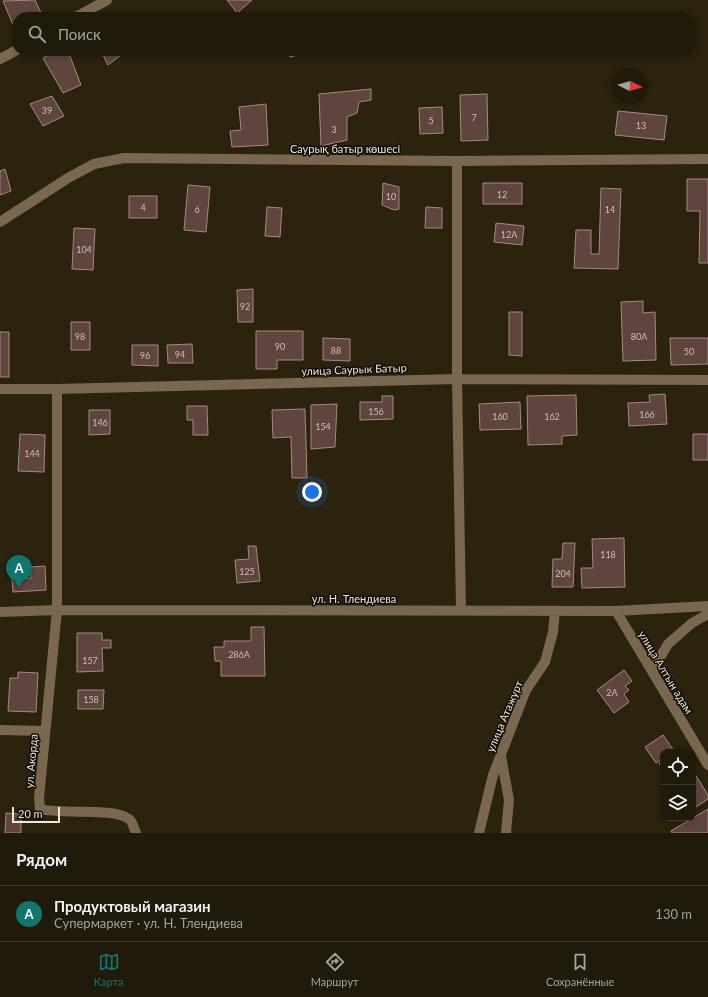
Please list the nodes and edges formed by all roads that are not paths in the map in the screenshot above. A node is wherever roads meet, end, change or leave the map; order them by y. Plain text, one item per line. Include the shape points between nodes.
1 (107, 0) edge
2 (85, 12) edge
3 (12, 53) edge
4 (0, 59) edge
5 (708, 159) edge
6 (457, 161) junction
7 (0, 222) edge
8 (457, 378) junction
9 (708, 380) edge
10 (0, 389) edge
11 (57, 390) junction
12 (708, 606) edge
13 (57, 610) junction
14 (461, 610) junction
15 (555, 611) junction
16 (616, 611) junction
17 (0, 612) edge
18 (708, 614) edge
19 (652, 671) junction
20 (0, 730) edge
21 (46, 731) junction
22 (501, 755) junction
23 (708, 765) edge
24 (136, 833) edge
25 (479, 833) edge
26 (506, 833) edge

1 - 2 street
3 - 4 street
5 - 6 street, Саурық батыр көшесі
6 - 7 street, Саурық батыр көшесі via 124,158 94,164
6 - 8 street
8 - 9 street, улица Саурык Батыр
8 - 11 street, улица Саурык Батыр
8 - 14 street
10 - 11 street, улица Саурык Батыр
11 - 13 street, ул. Акорда
12 - 16 street, ул. Н. Тлендиева
13 - 14 street, ул. Н. Тлендиева
13 - 17 street, ул. Н. Тлендиева
13 - 21 street, ул. Акорда
14 - 15 street, ул. Н. Тлендиева
15 - 16 street, ул. Н. Тлендиева
15 - 22 street, улица Атажурт via 553,632 544,662 526,690
16 - 19 street, улица Алтын адам
18 - 19 street via 692,623 668,644
19 - 23 street, улица Алтын адам
20 - 21 street
21 - 24 street, ул. Акорда via 40,808 52,812 119,814 131,820
22 - 25 street, улица Атажурт via 493,775
22 - 26 street via 509,800

